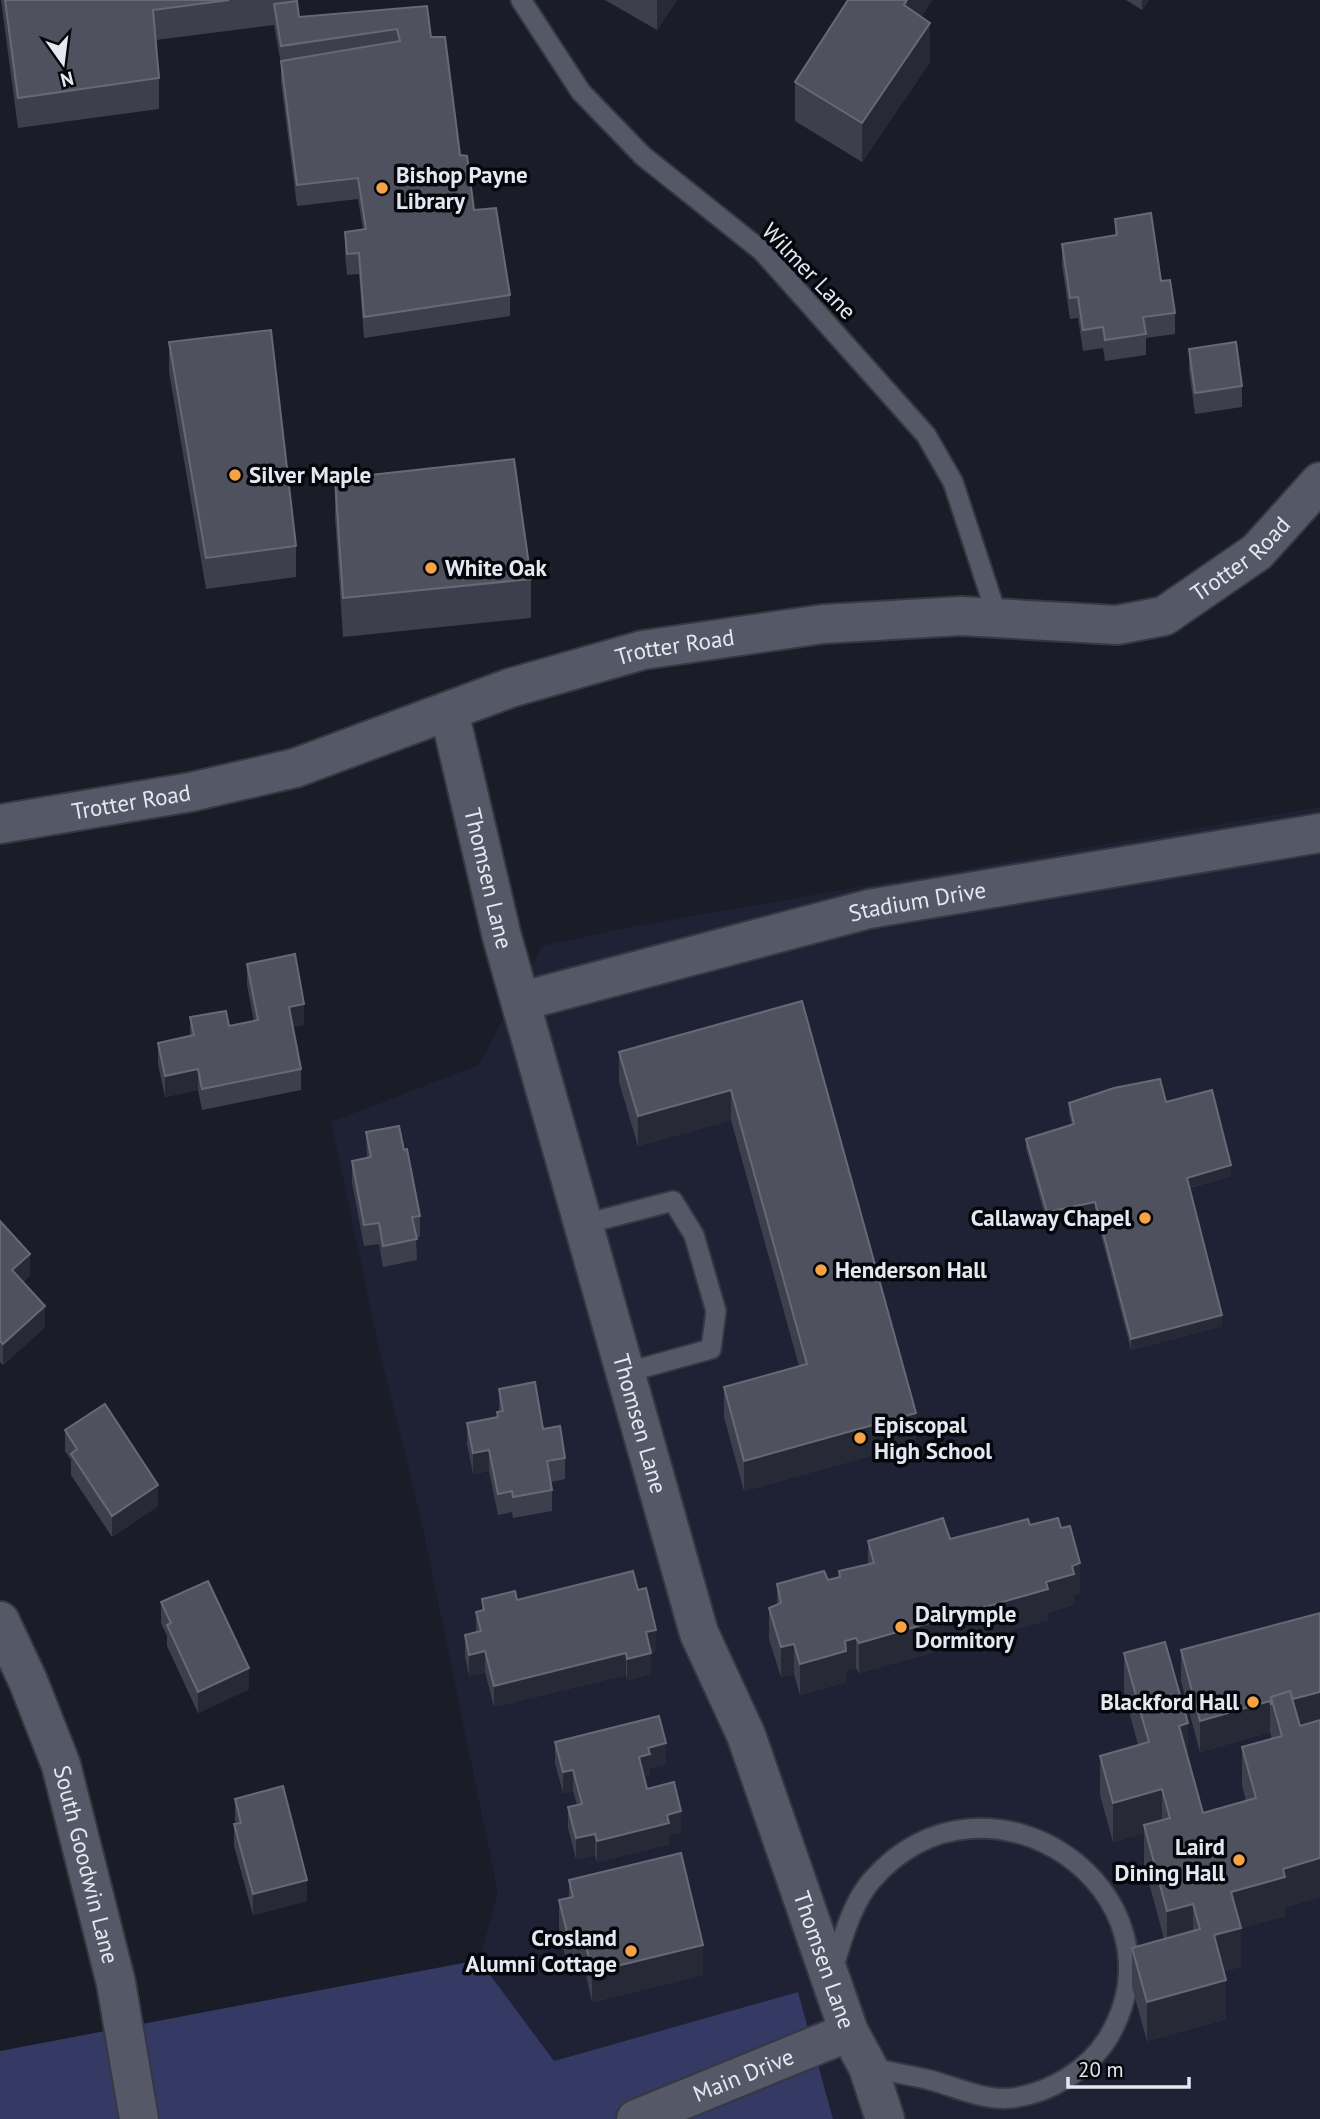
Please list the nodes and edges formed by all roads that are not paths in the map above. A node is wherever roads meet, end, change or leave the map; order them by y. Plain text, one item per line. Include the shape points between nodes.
1 (522, 0) edge
2 (1317, 491) edge
3 (998, 619) junction
4 (449, 711) junction
5 (0, 824) edge
6 (1320, 833) edge
7 (522, 1002) junction
8 (581, 1225) junction
9 (624, 1373) junction
10 (0, 1621) edge
11 (831, 1977) junction
12 (849, 2032) junction
13 (868, 2067) junction
14 (139, 2119) edge
15 (636, 2119) edge
16 (885, 2119) edge

1 - 3 lane, Wilmer Lane via 581,92 643,156 762,251 926,435 953,482
2 - 3 street, Trotter Road via 1257,552 1164,616 1117,625
3 - 4 street, Trotter Road via 961,616 823,624 643,650 582,665
4 - 5 street, Trotter Road via 295,768 191,792
4 - 7 street, Thomsen Lane via 502,937
6 - 7 street, Stadium Drive via 869,909
7 - 8 street, Thomsen Lane
8 - 9 street, Thomsen Lane
8 - 9 lane via 673,1201 694,1235 716,1311 711,1349
9 - 11 street, Thomsen Lane via 699,1633 746,1735
10 - 14 street, South Goodwin Lane via 61,1765 116,1983
11 - 12 street, Thomsen Lane
11 - 13 lane via 847,1924 871,1881 909,1848 955,1830 1005,1828 1052,1844 1091,1874 1118,1916 1128,1965 1122,2014 1099,2053 1058,2085 1012,2098 988,2096
12 - 13 street, Thomsen Lane
12 - 15 street, Main Drive
13 - 16 street, Thomsen Lane

